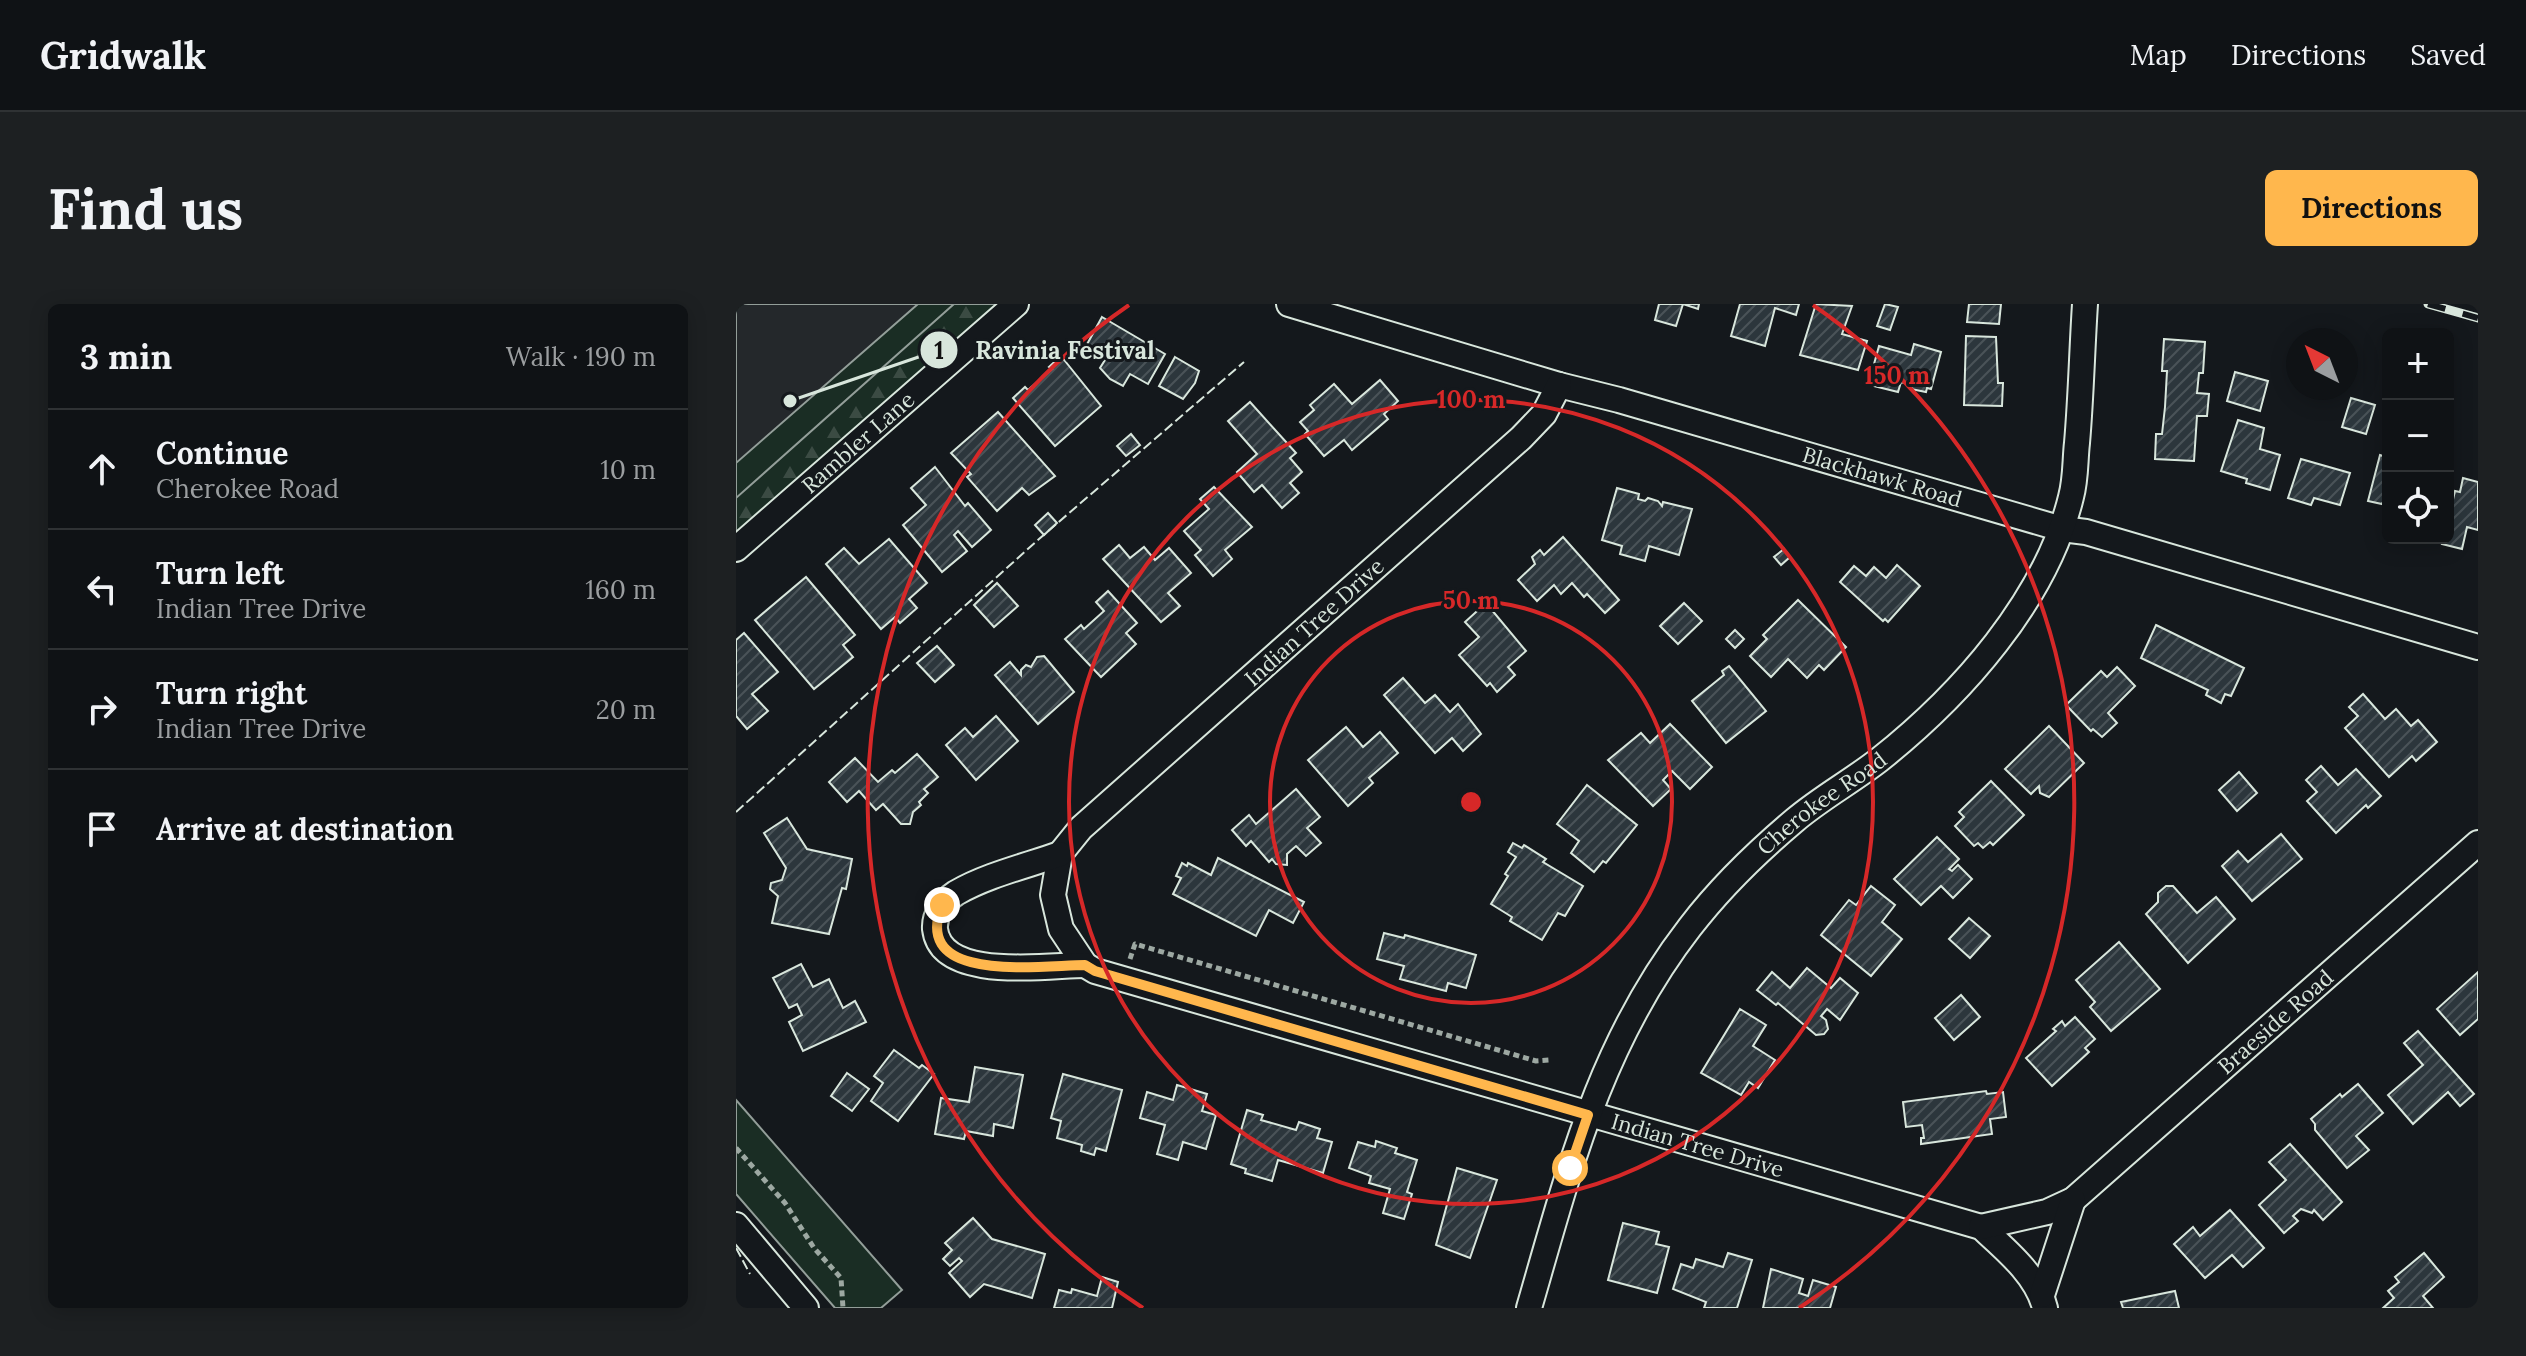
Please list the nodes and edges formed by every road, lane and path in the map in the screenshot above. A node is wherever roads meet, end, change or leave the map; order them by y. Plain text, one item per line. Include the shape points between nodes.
1 (1016, 304) edge
2 (1289, 304) edge
3 (2085, 304) edge
4 (1559, 385) junction
5 (2062, 529) junction
6 (736, 549) edge
7 (2478, 647) edge
8 (2478, 843) edge
9 (1060, 854) junction
10 (1085, 965) junction
11 (1123, 979) junction
12 (1550, 1060) dead end
13 (1588, 1115) junction
14 (736, 1148) edge
15 (2073, 1200) junction
16 (736, 1225) edge
17 (1981, 1227) junction
18 (2043, 1301) edge
19 (806, 1308) edge
20 (843, 1308) edge
21 (1529, 1308) edge

1 - 6 street, Rambler Lane
2 - 4 street, Blackhawk Road
3 - 5 street, Cherokee Road via 2073,485
4 - 5 street, Blackhawk Road
4 - 9 street, Indian Tree Drive via 1544,414 1521,438 1081,828
5 - 7 street, Blackhawk Road
5 - 13 street, Cherokee Road via 2037,585 1965,679 1878,760 1797,818 1739,871 1690,927 1637,1005
8 - 15 street, Braeside Road
9 - 10 street via 1053,895 1061,929
9 - 10 street, Indian Tree Drive via 953,895 942,905 935,926 948,953 973,964
10 - 11 street, Indian Tree Drive
11 - 12 path via 1135,944 1536,1061
11 - 13 street, Indian Tree Drive
13 - 17 street, Indian Tree Drive
13 - 21 street, Cherokee Road
14 - 20 path via 841,1278
15 - 17 street, Braeside Road via 2047,1212
15 - 18 street
16 - 19 street
17 - 18 street, Indian Tree Drive via 2014,1259

